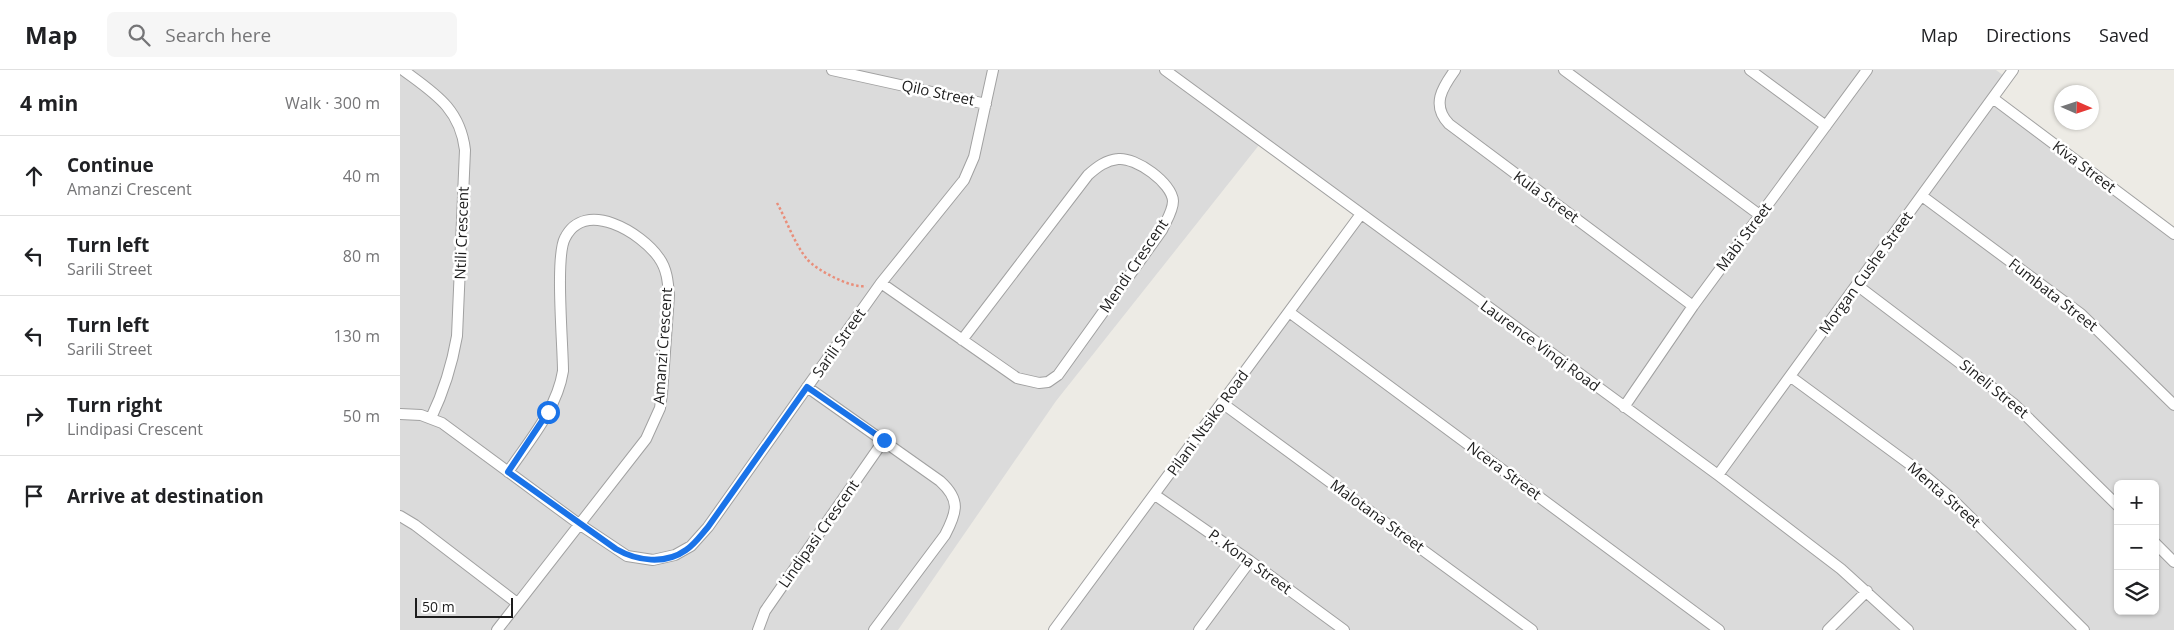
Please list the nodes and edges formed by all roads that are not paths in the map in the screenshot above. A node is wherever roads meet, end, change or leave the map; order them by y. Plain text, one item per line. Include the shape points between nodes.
1 (403, 70) edge
2 (832, 70) edge
3 (992, 70) edge
4 (1165, 70) edge
5 (1455, 70) edge
6 (1564, 70) edge
7 (1750, 70) edge
8 (1867, 70) edge
9 (2013, 70) edge
10 (1994, 99) junction
11 (986, 104) junction
12 (1826, 126) junction
13 (1922, 196) junction
14 (1360, 214) junction
15 (1761, 216) junction
16 (2174, 234) edge
17 (881, 283) junction
18 (1858, 286) junction
19 (1693, 306) junction
20 (1289, 312) junction
21 (962, 340) junction
22 (1791, 377) junction
23 (807, 387) junction
24 (1222, 403) junction
25 (2174, 405) edge
26 (1624, 407) junction
27 (400, 414) edge
28 (431, 418) junction
29 (884, 440) junction
30 (508, 472) junction
31 (1718, 476) junction
32 (1155, 496) junction
33 (2114, 502) edge
34 (400, 516) edge
35 (579, 524) junction
36 (2159, 547) edge
37 (1250, 561) junction
38 (2174, 562) edge
39 (1867, 591) junction
40 (517, 603) junction
41 (1339, 629) edge
42 (497, 630) edge
43 (758, 630) edge
44 (874, 630) edge
45 (1054, 630) edge
46 (1199, 630) edge
47 (1532, 630) edge
48 (1719, 630) edge
49 (1828, 630) edge
50 (1908, 630) edge
51 (2084, 630) edge

1 - 28 street, Ntili Crescent via 453,113 466,150 457,336 453,363
2 - 11 street, Qilo Street
3 - 11 street, Sarili Street
4 - 14 street, Laurence Vinqi Road
5 - 19 street, Kula Street via 1440,96 1440,110 1449,124
6 - 15 street
7 - 12 street
8 - 12 street, Mabi Street
9 - 10 street, Morgan Cushe Street
10 - 13 street, Morgan Cushe Street
10 - 16 street, Kiva Street
11 - 17 street, Sarili Street via 974,157 964,180
12 - 15 street, Mabi Street
13 - 18 street, Morgan Cushe Street
13 - 25 street, Fumbata Street via 2081,314
14 - 20 street, Pilani Ntsiko Road
14 - 26 street, Laurence Vinqi Road
15 - 19 street, Mabi Street
17 - 21 street, Mendi Crescent
17 - 23 street, Sarili Street
18 - 22 street, Morgan Cushe Street
18 - 33 street, Sineli Street via 2014,404
19 - 26 street, Mabi Street
20 - 24 street, Pilani Ntsiko Road
20 - 48 street, Ncera Street
21 - 21 street, Mendi Crescent via 1088,175 1100,165 1120,158 1130,160 1142,165 1171,192 1171,212 1162,230 1058,375 1048,382 1039,383 1017,378
22 - 31 street, Morgan Cushe Street
22 - 51 street, Menta Street via 1950,496
23 - 29 street
23 - 35 street, Sarili Street via 708,527 685,551 653,560 635,558
24 - 32 street, Pilani Ntsiko Road
24 - 47 street, Malotana Street
26 - 31 street, Laurence Vinqi Road
27 - 28 street, Sarili Street
28 - 30 street, Sarili Street
29 - 43 street, Lindipasi Crescent via 764,611
29 - 44 street via 951,491 955,510 945,535
30 - 35 street, Sarili Street
30 - 35 street, Amanzi Crescent via 549,411 561,383 563,240 576,225 590,220 620,226 650,246 668,277 662,394 660,408 646,439
31 - 39 street, Laurence Vinqi Road
32 - 37 street, P. Kona Street
32 - 45 street, Pilani Ntsiko Road
34 - 40 street
35 - 40 street, Amanzi Crescent
36 - 38 street
37 - 41 street, P. Kona Street
37 - 46 street
39 - 49 street
39 - 50 street, Laurence Vinqi Road
40 - 42 street, Amanzi Crescent

